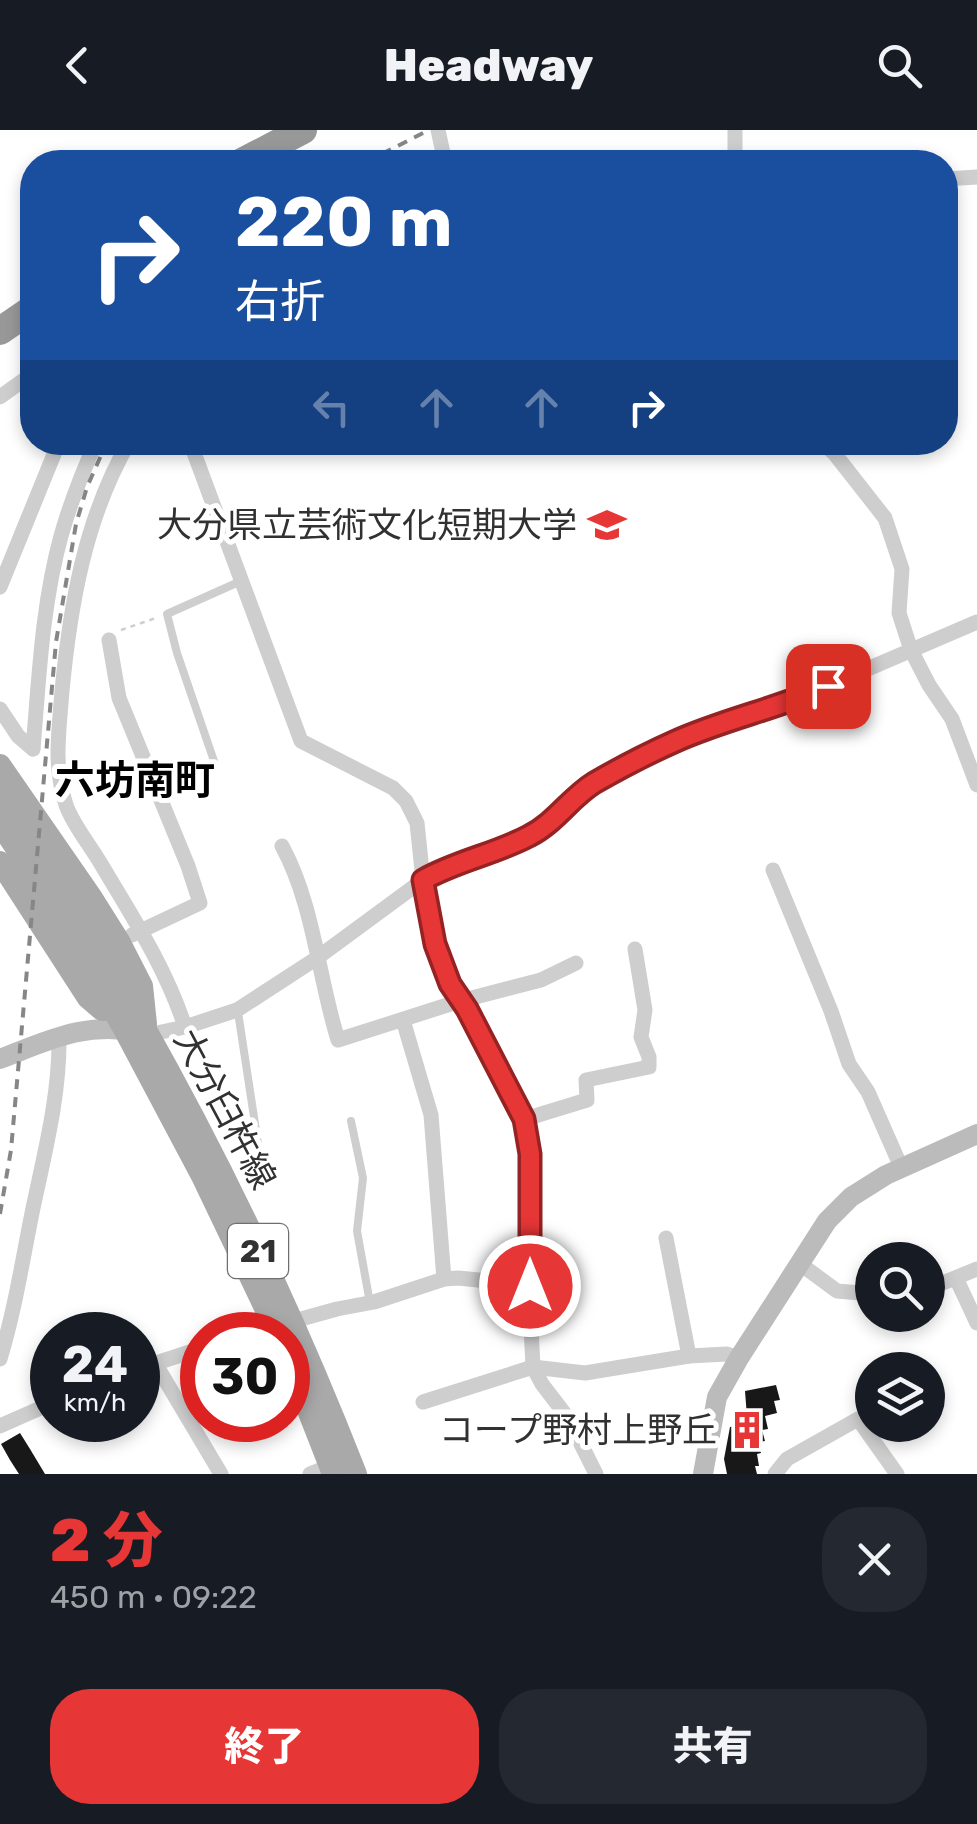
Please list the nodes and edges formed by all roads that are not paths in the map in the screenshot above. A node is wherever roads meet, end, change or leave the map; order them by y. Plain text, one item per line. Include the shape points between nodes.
1 (303, 130) edge
2 (265, 150) edge
3 (54, 455) edge
4 (91, 455) edge
5 (122, 455) edge
6 (195, 455) edge
7 (836, 455) edge
8 (242, 581) junction
9 (0, 587) edge
10 (977, 622) edge
11 (109, 640) road end
12 (910, 650) junction
13 (0, 710) edge
14 (214, 762) dead end
15 (0, 766) edge
16 (977, 785) edge
17 (0, 793) edge
18 (0, 824) edge
19 (282, 846) dead end
20 (0, 862) edge
21 (774, 870) dead end
22 (423, 880) junction
23 (141, 930) junction
24 (119, 942) junction
25 (635, 950) dead end
26 (317, 958) junction
27 (576, 963) dead end
28 (460, 1001) junction
29 (238, 1010) junction
30 (403, 1020) junction
31 (185, 1026) junction
32 (124, 1029) junction
33 (147, 1035) junction
34 (59, 1036) junction
35 (0, 1058) edge
36 (524, 1119) junction
37 (351, 1121) dead end
38 (977, 1134) edge
39 (259, 1150) dead end
40 (901, 1168) junction
41 (666, 1238) dead end
42 (799, 1263) junction
43 (977, 1269) edge
44 (956, 1278) junction
45 (444, 1279) junction
46 (945, 1282) edge
47 (530, 1286) junction
48 (855, 1293) edge
49 (370, 1303) junction
50 (273, 1312) edge
51 (275, 1312) edge
52 (310, 1318) edge
53 (977, 1323) edge
54 (688, 1356) junction
55 (0, 1358) edge
56 (739, 1358) junction
57 (534, 1366) junction
58 (160, 1370) edge
59 (310, 1374) edge
60 (423, 1402) dead end
61 (30, 1413) edge
62 (0, 1426) edge
63 (310, 1426) edge
64 (325, 1471) edge
65 (221, 1474) edge
66 (356, 1474) edge
67 (596, 1474) edge
68 (703, 1474) edge
69 (776, 1474) edge
70 (896, 1474) edge

1 - 2 highway
3 - 9 street
4 - 13 street via 54,569 33,749
5 - 23 street via 81,561 56,761 67,808
6 - 8 street
7 - 12 street via 885,518 902,569 899,614
8 - 14 lane via 167,614
8 - 22 street via 302,741 406,800 417,824
10 - 12 street
11 - 23 street via 120,698 200,903
12 - 16 street via 952,719
12 - 22 street via 678,740 591,785 533,834
15 - 24 main road
17 - 33 main road, 大分臼杵線 / 21
18 - 32 main road, 大分臼杵線 / 21
19 - 26 street via 296,872
20 - 32 main road via 88,998
21 - 40 street via 849,1064
22 - 26 street
22 - 28 street via 435,944
23 - 24 street
23 - 31 street
24 - 33 main road via 142,986
25 - 36 street via 649,1067 586,1080 587,1100
26 - 29 street
26 - 30 street via 338,1040
27 - 28 street via 541,980
28 - 30 street
28 - 36 street
29 - 31 street
29 - 39 lane
30 - 45 street via 431,1115
31 - 33 street
32 - 33 street
32 - 34 street
32 - 50 main road, 大分臼杵線 / 21
33 - 51 main road, 大分臼杵線 / 21 via 223,1175
34 - 35 street
34 - 55 street via 46,1150
36 - 47 street
37 - 49 lane via 364,1178 356,1231
38 - 40 street
40 - 42 street via 842,1205
41 - 54 street
42 - 48 street via 837,1291
42 - 56 street
43 - 44 street
44 - 46 street
44 - 53 street
45 - 47 street
45 - 49 street
47 - 57 street
49 - 52 street
54 - 56 street
54 - 57 street via 594,1372
56 - 68 street via 718,1397
57 - 60 street
57 - 67 street
58 - 65 street
59 - 66 main road, 大分臼杵線 / 21
61 - 62 street
63 - 64 main road
69 - 70 street via 787,1459 858,1419

